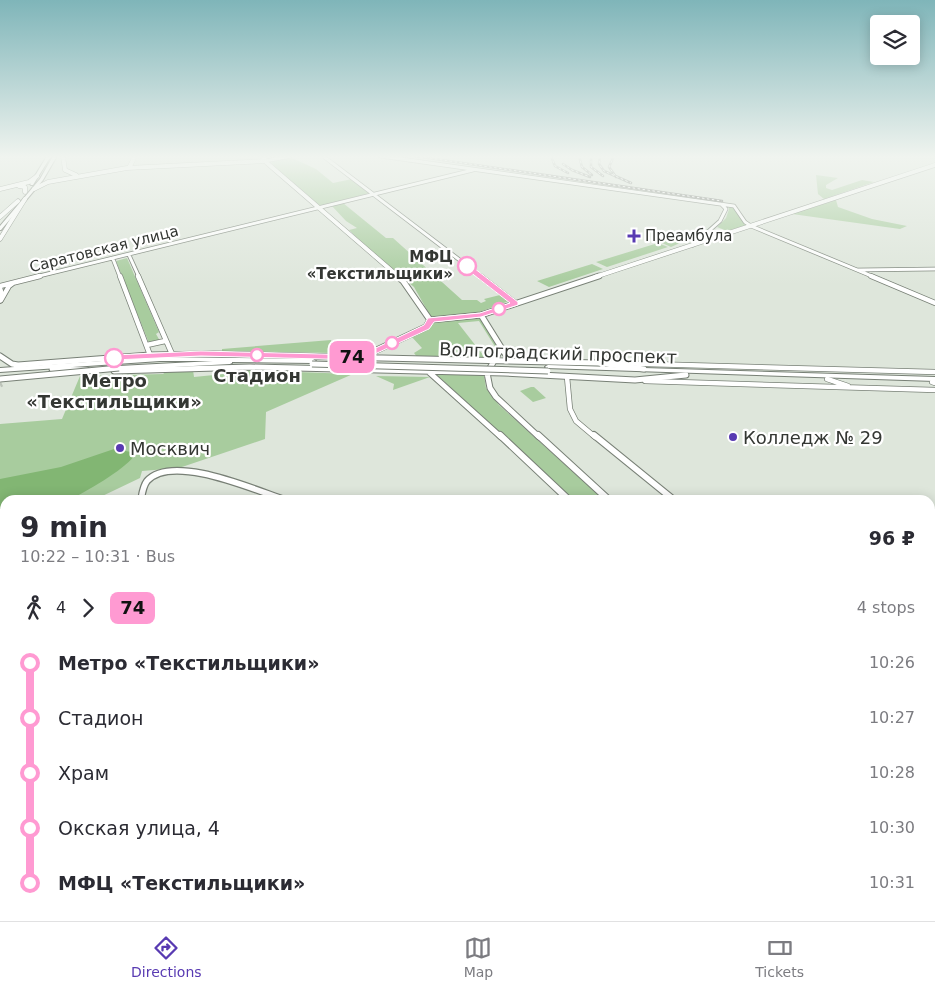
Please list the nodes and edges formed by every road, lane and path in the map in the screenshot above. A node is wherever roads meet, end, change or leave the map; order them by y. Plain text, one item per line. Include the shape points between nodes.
1 (20, 199) edge
2 (21, 199) edge
3 (23, 199) edge
4 (309, 199) edge
5 (357, 199) edge
6 (378, 199) edge
7 (684, 199) edge
8 (833, 199) edge
9 (720, 204) junction
10 (320, 208) junction
11 (4, 218) edge
12 (0, 223) edge
13 (751, 226) junction
14 (0, 229) edge
15 (0, 239) edge
16 (692, 245) junction
17 (129, 255) junction
18 (114, 259) junction
19 (852, 268) junction
20 (869, 270) junction
21 (935, 270) edge
22 (870, 276) junction
23 (16, 282) junction
24 (0, 287) edge
25 (0, 301) edge
26 (515, 303) junction
27 (935, 303) edge
28 (481, 315) junction
29 (430, 320) junction
30 (165, 341) junction
31 (147, 345) junction
32 (501, 349) junction
33 (172, 354) junction
34 (150, 355) junction
35 (0, 356) edge
36 (343, 357) junction
37 (362, 357) junction
38 (98, 359) junction
39 (493, 360) junction
40 (507, 360) junction
41 (236, 362) junction
42 (312, 362) junction
43 (598, 362) junction
44 (181, 365) junction
45 (44, 366) junction
46 (250, 367) junction
47 (119, 368) joint
48 (52, 369) junction
49 (548, 369) junction
50 (339, 370) junction
51 (359, 370) junction
52 (99, 371) junction
53 (420, 371) junction
54 (661, 371) junction
55 (0, 372) edge
56 (935, 372) edge
57 (486, 373) junction
58 (502, 373) junction
59 (686, 375) junction
60 (567, 377) junction
61 (828, 379) junction
62 (635, 380) junction
63 (1, 381) edge
64 (934, 382) edge
65 (855, 387) junction
66 (935, 390) edge
67 (142, 495) edge
68 (270, 495) edge
69 (564, 495) edge
70 (603, 495) edge
71 (668, 495) edge

1 - 11 main road
2 - 11 main road
3 - 15 main road
4 - 10 main road
5 - 10 street, Саратовская улица
6 - 26 street
7 - 9 street
8 - 13 main road
9 - 13 street via 734,206
9 - 16 street via 726,209 722,218
10 - 17 street, Саратовская улица
10 - 29 main road via 406,284
11 - 12 main road
11 - 14 main road
13 - 16 main road
13 - 19 street
16 - 26 main road
17 - 18 street, Саратовская улица
17 - 30 street
18 - 23 street, Саратовская улица
18 - 31 street
19 - 20 street
19 - 22 street
20 - 21 street
20 - 22 street via 864,272
22 - 27 street
23 - 24 street, Саратовская улица
23 - 25 street via 10,285
24 - 25 main road
26 - 28 main road
28 - 29 main road
28 - 32 main road
29 - 37 main road via 426,327
30 - 31 street
30 - 33 street
31 - 34 street
32 - 39 main road
32 - 40 main road
33 - 34 main road
33 - 36 main road
34 - 38 main road
35 - 38 main road via 16,365
36 - 37 main road
36 - 50 main road via 348,364
37 - 39 main road
37 - 51 main road via 357,363
38 - 45 main road
39 - 40 main road
39 - 57 main road
40 - 43 main road
40 - 58 main road via 499,362 497,368
41 - 42 main road, Волгоградский проспект
41 - 44 main road
41 - 48 main road, Волгоградский проспект via 161,362
42 - 45 main road, Волгоградский проспект via 167,358
42 - 49 main road, Волгоградский проспект, bridge
43 - 54 main road
43 - 56 street
44 - 46 main road
44 - 47 main road
45 - 55 main road, Волгоградский проспект
46 - 50 main road
46 - 52 main road
47 - 63 main road, bridge
48 - 52 main road
48 - 55 main road, Волгоградский проспект
49 - 54 main road, Волгоградский проспект
49 - 59 main road, Волгоградский проспект
50 - 51 main road
51 - 53 main road
52 - 63 main road via 23,375
53 - 57 main road
53 - 69 main road via 437,377
54 - 64 main road, Волгоградский проспект
57 - 58 main road
57 - 70 main road via 490,388 502,404
58 - 60 main road
59 - 61 main road, Волгоградский проспект
59 - 62 main road
60 - 62 main road
60 - 71 street via 570,409 576,421
61 - 64 main road, Волгоградский проспект
61 - 65 street
62 - 65 street
65 - 66 street
67 - 68 street via 147,481 169,471 191,471

